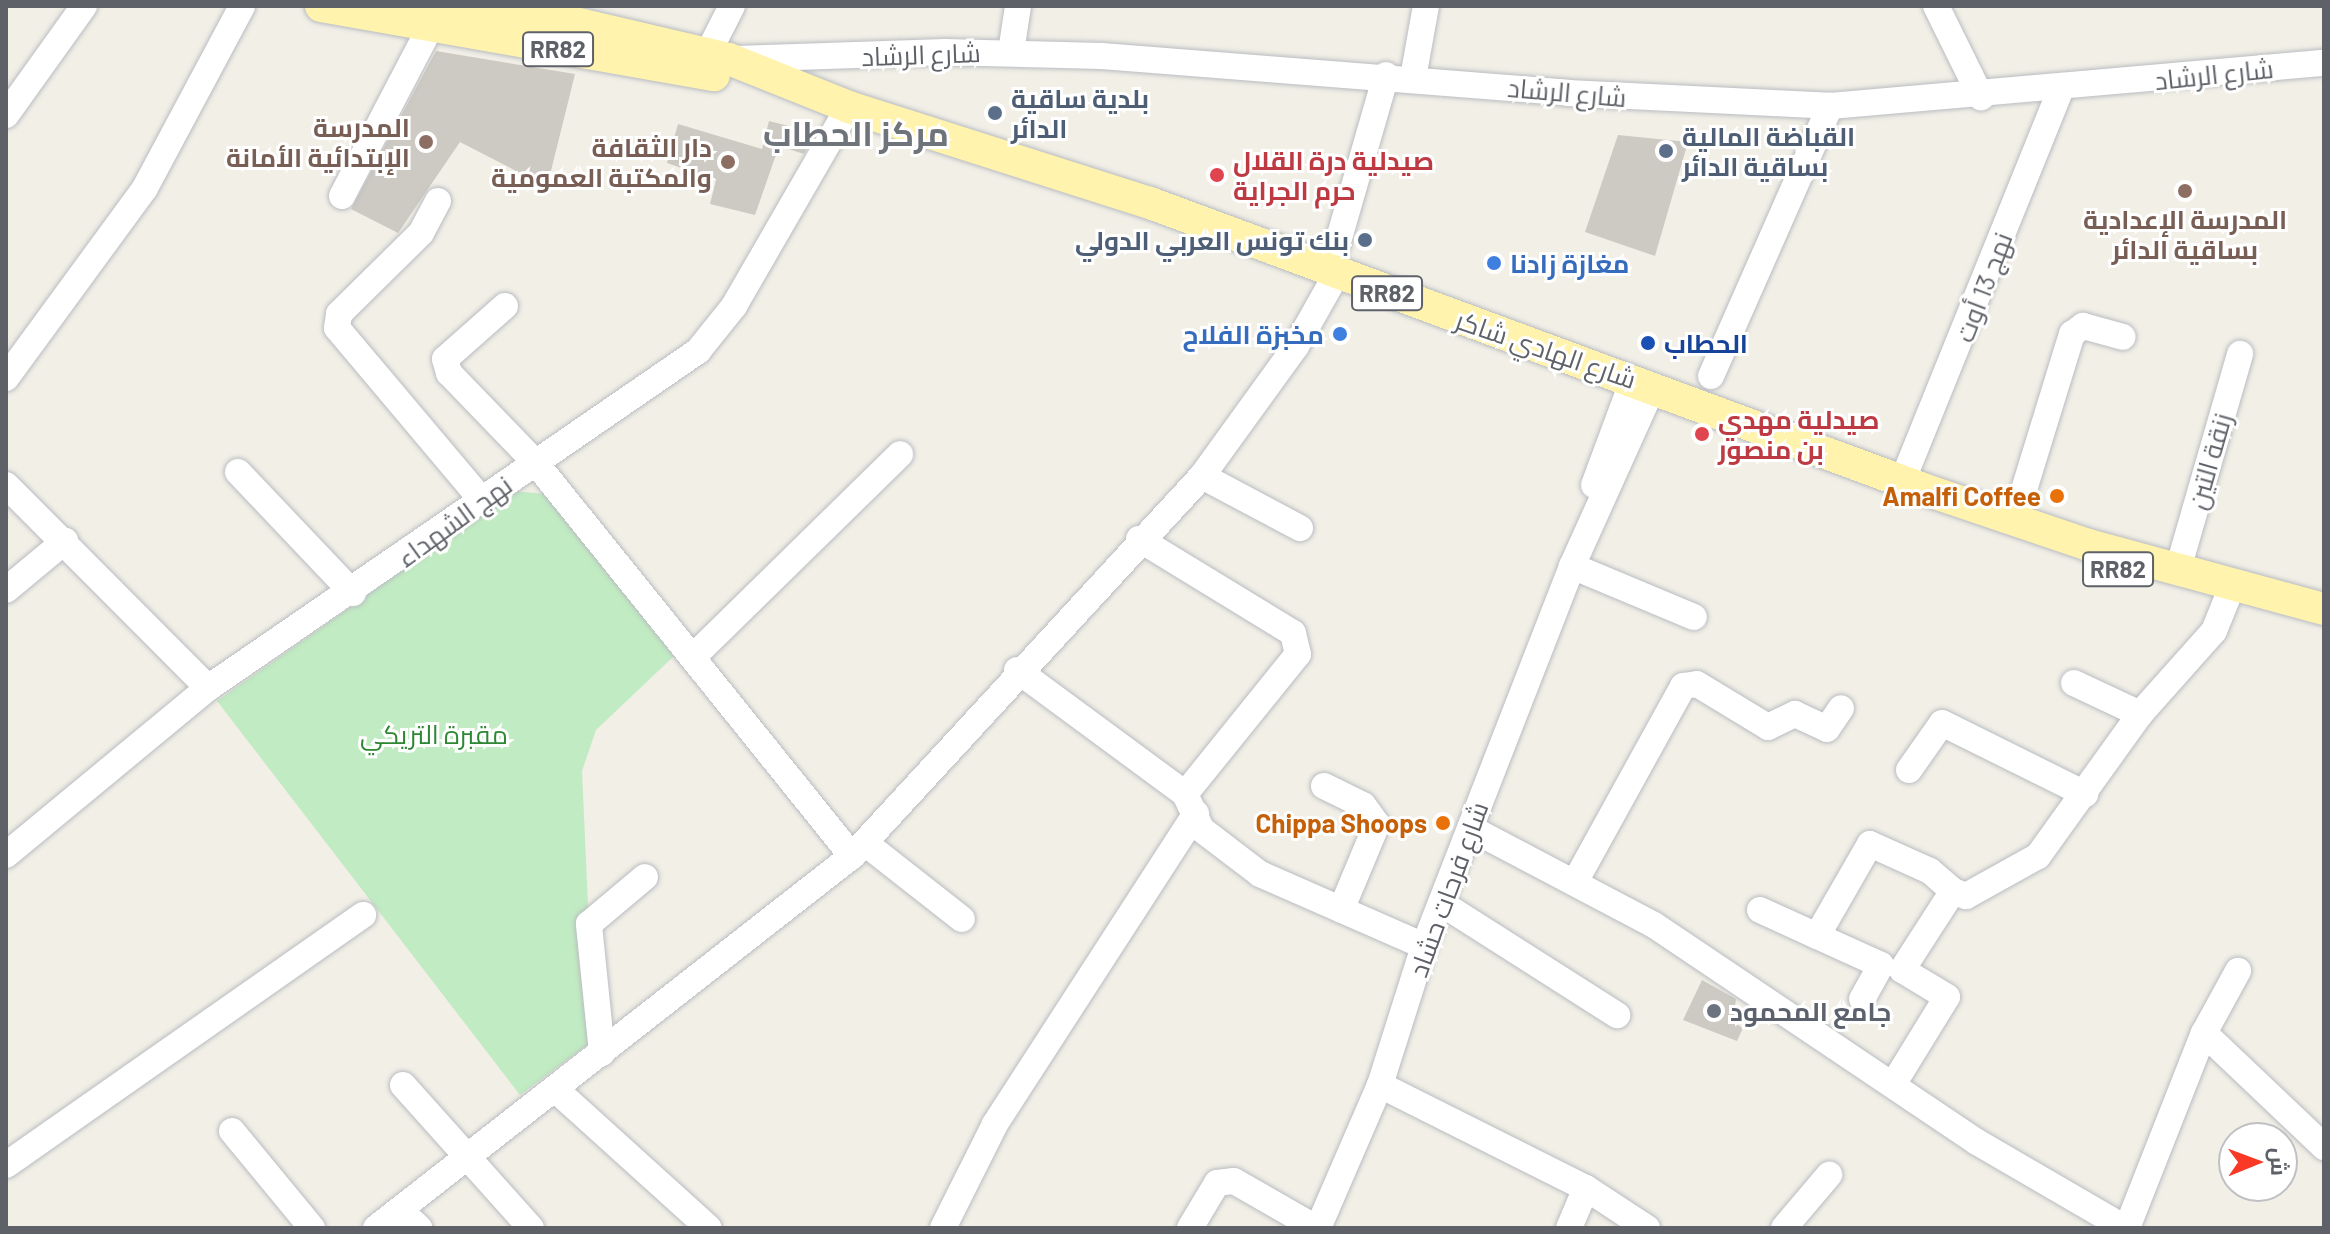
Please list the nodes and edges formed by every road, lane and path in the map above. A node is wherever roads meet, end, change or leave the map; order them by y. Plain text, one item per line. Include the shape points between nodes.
1 (84, 6) edge
2 (242, 6) edge
3 (732, 6) edge
4 (1018, 6) edge
5 (1426, 6) edge
6 (1936, 6) edge
7 (338, 7) edge
8 (433, 14) edge
9 (1011, 52) junction
10 (2324, 63) edge
11 (730, 68) junction
12 (1386, 75) junction
13 (1413, 78) junction
14 (2060, 90) junction
15 (1981, 97) junction
16 (1830, 106) junction
17 (849, 107) junction
18 (6, 115) edge
19 (342, 196) dead end
20 (438, 201) dead end
21 (1333, 274) junction
22 (505, 306) dead end
23 (2123, 337) dead end
24 (2240, 354) dead end
25 (1711, 376) dead end
26 (6, 378) edge
27 (1643, 383) junction
28 (900, 454) dead end
29 (535, 462) junction
30 (238, 472) dead end
31 (1202, 476) junction
32 (6, 485) edge
33 (1912, 486) junction
34 (482, 500) junction
35 (2015, 519) junction
36 (1300, 528) dead end
37 (1139, 539) junction
38 (65, 541) junction
39 (1575, 559) junction
40 (2178, 569) junction
41 (6, 590) edge
42 (2231, 592) junction
43 (353, 593) junction
44 (2324, 609) edge
45 (1694, 617) dead end
46 (2324, 627) edge
47 (695, 655) junction
48 (1017, 670) junction
49 (2074, 683) dead end
50 (208, 688) junction
51 (1841, 708) dead end
52 (2140, 714) junction
53 (1909, 770) dead end
54 (1324, 786) dead end
55 (2085, 794) junction
56 (1190, 804) junction
57 (1470, 828) junction
58 (859, 850) junction
59 (6, 855) edge
60 (645, 877) dead end
61 (1575, 882) junction
62 (1953, 891) junction
63 (1441, 903) junction
64 (1341, 910) junction
65 (1760, 910) dead end
66 (363, 915) dead end
67 (962, 919) dead end
68 (1817, 936) junction
69 (1424, 946) junction
70 (2238, 971) dead end
71 (1862, 999) dead end
72 (1617, 1015) dead end
73 (2204, 1033) junction
74 (602, 1053) junction
75 (1894, 1083) junction
76 (403, 1085) dead end
77 (1380, 1085) junction
78 (555, 1089) junction
79 (232, 1131) dead end
80 (2324, 1147) edge
81 (465, 1162) junction
82 (6, 1165) edge
83 (1829, 1175) dead end
84 (1586, 1188) junction
85 (410, 1219) edge
86 (312, 1228) edge
87 (376, 1228) edge
88 (531, 1228) edge
89 (709, 1228) edge
90 (943, 1228) edge
91 (1190, 1228) edge
92 (1317, 1228) edge
93 (1569, 1228) edge
94 (1647, 1228) edge
95 (1784, 1228) edge
96 (2126, 1228) edge

1 - 18 street
2 - 26 street via 145,188
3 - 11 street
4 - 9 street
5 - 13 street
6 - 15 street
7 - 8 main road, RR82
8 - 11 main road, RR82 via 571,22
8 - 19 street
9 - 11 street, شارع الرشاد via 810,56
9 - 12 street, شارع الرشاد
10 - 14 street, شارع الرشاد
11 - 17 main road, RR82
12 - 13 street, شارع الرشاد
12 - 21 street
13 - 16 street, شارع الرشاد
14 - 15 street, شارع الرشاد
14 - 33 street, نهج 13 أوت
15 - 16 street, شارع الرشاد
16 - 25 street
17 - 21 main road, شارع الهادي شاكر / RR82 via 1150,203
17 - 29 street, نهج الشهداء via 718,329 698,351
20 - 34 street via 421,233 339,314 337,328
21 - 27 main road, شارع الهادي شاكر / RR82
21 - 31 street via 1296,346
22 - 29 street via 446,366
23 - 35 street via 2083,326 2072,334
24 - 40 street, زنقة التين
27 - 33 main road, شارع الهادي شاكر / RR82
27 - 39 street, شارع فرحات حشاد via 1590,495
28 - 47 street
29 - 34 street, نهج الشهداء
29 - 47 street
30 - 43 street
31 - 36 street
31 - 37 street
32 - 38 street
33 - 35 main road, شارع الهادي شاكر / RR82
33 - 42 main road, شارع الهادي شاكر / RR82 via 1950,513
34 - 43 street, نهج الشهداء
35 - 40 main road, شارع الهادي شاكر / RR82
37 - 48 street
37 - 56 street via 1293,633 1298,654
38 - 41 street
38 - 50 street
39 - 45 street
39 - 57 street, شارع فرحات حشاد
40 - 42 main road, شارع الهادي شاكر / RR82
42 - 44 main road, شارع الهادي شاكر / RR82
42 - 46 main road, شارع الهادي شاكر / RR82
42 - 52 street via 2214,631
43 - 50 street, نهج الشهداء
47 - 58 street
48 - 56 street
48 - 58 street
49 - 52 street
50 - 59 street, نهج الشهداء
51 - 61 street via 1827,729 1795,714 1768,727 1697,684 1683,686
52 - 55 street
53 - 55 street via 1942,723
54 - 64 street via 1363,805 1377,824
55 - 62 street via 2038,856 1966,896
56 - 64 street via 1201,829 1260,874
56 - 90 street via 995,1124
57 - 61 street
57 - 63 street, شارع فرحات حشاد
58 - 67 street
58 - 74 street
60 - 74 street via 589,924
61 - 75 street via 1654,925
62 - 68 street via 1930,871 1870,844
62 - 75 street via 1902,970 1947,997
63 - 69 street, شارع فرحات حشاد
63 - 72 street
64 - 69 street
65 - 68 street
66 - 82 street
68 - 71 street via 1881,965
69 - 77 street, شارع فرحات حشاد
70 - 73 street
73 - 80 street
73 - 96 street
74 - 78 street
75 - 96 street via 2029,1175
76 - 81 street
77 - 84 street
77 - 92 street, شارع فرحات حشاد
78 - 81 street
78 - 89 street
79 - 86 street
81 - 85 street
81 - 88 street
83 - 95 street
84 - 93 street
84 - 94 street
85 - 87 street
91 - 92 street via 1217,1183 1234,1181

